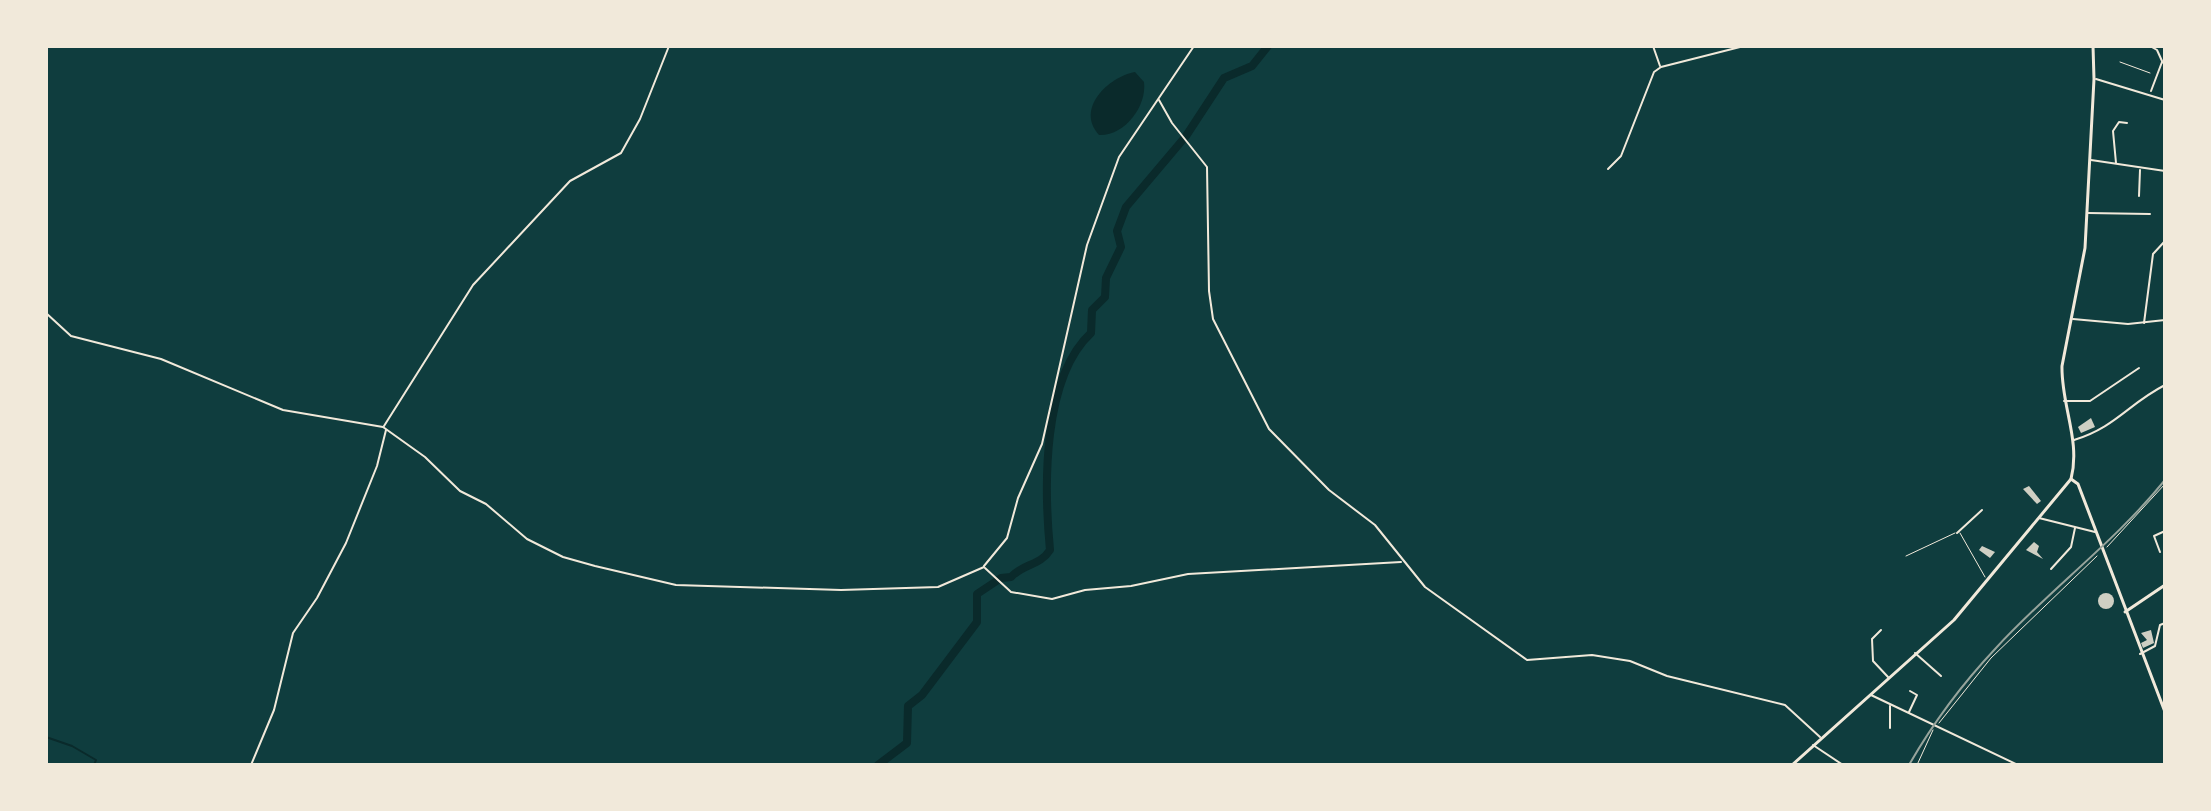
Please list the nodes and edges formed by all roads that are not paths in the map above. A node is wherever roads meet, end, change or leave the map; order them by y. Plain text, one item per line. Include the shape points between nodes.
1 (669, 46) edge
2 (1194, 46) edge
3 (1653, 46) edge
4 (1744, 46) edge
5 (2093, 46) edge
6 (2150, 46) edge
7 (2163, 62) edge
8 (1661, 67) junction
9 (2094, 79) junction
10 (2151, 93) junction
11 (2164, 98) edge
12 (1159, 100) junction
13 (2127, 123) dead end
14 (2090, 160) junction
15 (2116, 164) junction
16 (2140, 168) junction
17 (1608, 169) dead end
18 (2165, 171) edge
19 (2145, 192) dead end
20 (2088, 213) junction
21 (2150, 214) dead end
22 (2165, 241) edge
23 (46, 313) edge
24 (2072, 318) junction
25 (2165, 320) edge
26 (2144, 324) junction
27 (2131, 366) dead end
28 (2139, 368) dead end
29 (2133, 372) junction
30 (2165, 385) edge
31 (2064, 401) junction
32 (385, 428) junction
33 (2073, 441) junction
34 (2071, 479) junction
35 (1982, 510) dead end
36 (2037, 518) junction
37 (2076, 527) junction
38 (2165, 531) edge
39 (2096, 532) junction
40 (1957, 533) junction
41 (2160, 552) dead end
42 (1906, 556) dead end
43 (1402, 561) junction
44 (984, 567) junction
45 (2051, 569) dead end
46 (1986, 579) junction
47 (2165, 585) edge
48 (2125, 612) junction
49 (2165, 623) edge
50 (1881, 630) dead end
51 (1915, 653) junction
52 (2140, 654) junction
53 (1941, 676) dead end
54 (1888, 678) junction
55 (1910, 691) dead end
56 (1870, 694) junction
57 (1890, 705) junction
58 (2165, 712) edge
59 (1908, 713) junction
60 (1890, 728) dead end
61 (1820, 737) junction
62 (1813, 745) junction
63 (251, 765) edge
64 (1792, 765) edge
65 (1843, 765) edge
66 (2018, 765) edge

1 - 32 street via 621,153 570,181 473,285
2 - 12 street
3 - 8 street
4 - 8 street
5 - 9 main road
6 - 7 street
7 - 10 street
8 - 17 street via 1652,77 1621,156
9 - 10 street
9 - 14 main road
10 - 11 street
12 - 43 street via 1204,160 1210,180 1209,291 1216,331 1269,429 1329,490 1375,525
12 - 44 street via 1119,157 1087,245 1042,444 1007,538
13 - 15 street via 2119,122 2113,131
14 - 15 street
14 - 20 main road
15 - 16 street
16 - 18 street
16 - 19 street via 2139,194
20 - 21 street
20 - 24 main road
22 - 26 street via 2153,254
23 - 32 street via 71,336 161,359 283,410
24 - 26 street
24 - 31 main road via 2062,366
25 - 26 street
27 - 29 street
28 - 29 street
29 - 31 street via 2090,401
30 - 33 street via 2135,402 2115,423
31 - 33 main road
32 - 44 street via 460,491 486,504 538,545 578,562 665,583 916,589 951,583
32 - 63 street via 377,466 346,543 293,633 274,710
33 - 34 main road
34 - 36 main road
34 - 39 main road via 2078,484
35 - 40 street
36 - 37 street
36 - 46 main road
37 - 39 street
37 - 45 street via 2071,547
38 - 41 street via 2154,536
39 - 48 main road
40 - 42 lane
40 - 46 lane
43 - 44 street via 1188,574 1052,599 1011,592
43 - 61 street via 1433,594 1527,660 1592,655 1630,661 1667,676 1785,705
46 - 51 main road via 1954,620
47 - 48 main road
48 - 52 main road
49 - 52 street via 2155,646
50 - 54 street via 1872,639 1873,661
51 - 53 street
51 - 54 main road
52 - 58 main road
54 - 56 main road
55 - 59 street via 1917,695
56 - 57 street
56 - 61 main road
57 - 59 street
57 - 60 street
59 - 66 street
61 - 62 main road
62 - 64 main road
62 - 65 street

